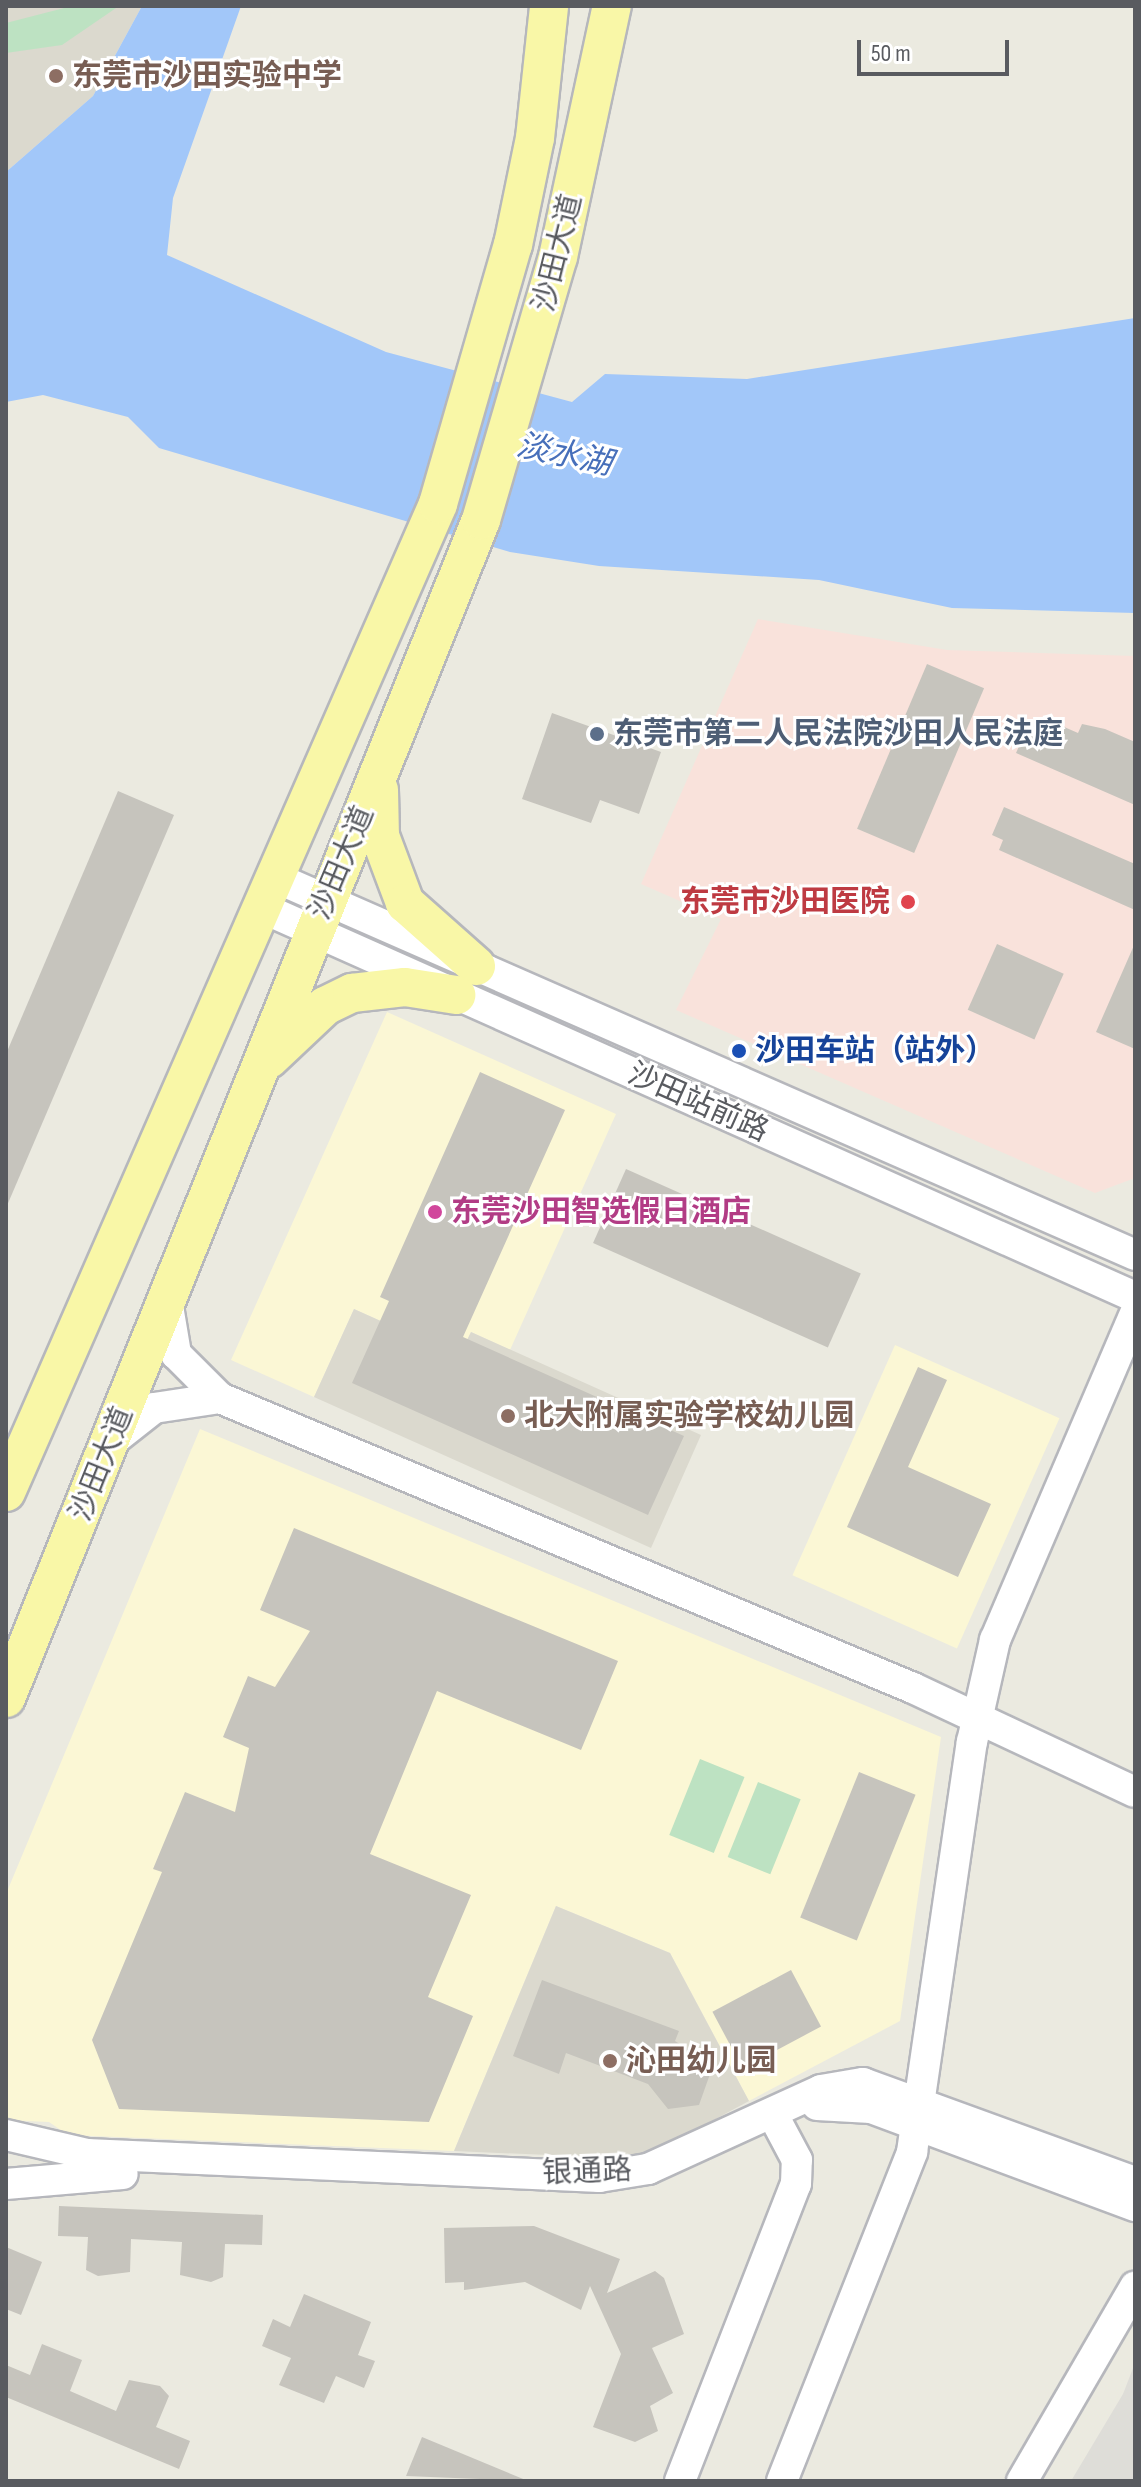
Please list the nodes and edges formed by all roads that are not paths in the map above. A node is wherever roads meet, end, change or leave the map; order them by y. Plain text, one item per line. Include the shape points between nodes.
1 (549, 6) edge
2 (612, 6) edge
3 (383, 765) junction
4 (267, 892) junction
5 (320, 916) junction
6 (466, 980) junction
7 (248, 1092) junction
8 (1135, 1255) edge
9 (1135, 1297) edge
10 (167, 1300) junction
11 (1135, 1314) edge
12 (220, 1398) junction
13 (111, 1442) junction
14 (6, 1492) edge
15 (6, 1698) edge
16 (977, 1716) junction
17 (1135, 1792) edge
18 (920, 2113) junction
19 (775, 2118) junction
20 (6, 2135) edge
21 (1135, 2182) edge
22 (6, 2184) edge
23 (1135, 2206) edge
24 (1135, 2287) edge
25 (680, 2481) edge
26 (782, 2481) edge
27 (1022, 2481) edge

1 - 4 main road, 沙田大道 via 535,138 490,342 414,571
2 - 3 main road, 沙田大道 via 533,357 455,588
3 - 5 main road, 沙田大道
3 - 6 main road via 378,811 388,871 405,903
4 - 5 street, 沙田站前路
4 - 14 main road, 沙田大道
5 - 6 street, 沙田站前路
5 - 7 main road, 沙田大道
6 - 7 main road via 352,993 283,1043
6 - 8 street, 沙田站前路
6 - 9 street, 沙田站前路
7 - 10 main road, 沙田大道
10 - 12 street via 176,1354
10 - 13 main road, 沙田大道
11 - 16 street via 995,1640
12 - 13 street via 154,1408
12 - 16 street
13 - 15 main road, 沙田大道
16 - 17 street
16 - 18 street
18 - 19 street, 银通路 via 848,2084
18 - 21 street, 银通路
18 - 23 street, 银通路
18 - 26 street via 899,2190
19 - 20 street, 银通路 via 648,2169 599,2177 87,2154
19 - 22 street, 银通路 via 626,2189 104,2173
19 - 25 street via 797,2160 796,2184
24 - 27 street

